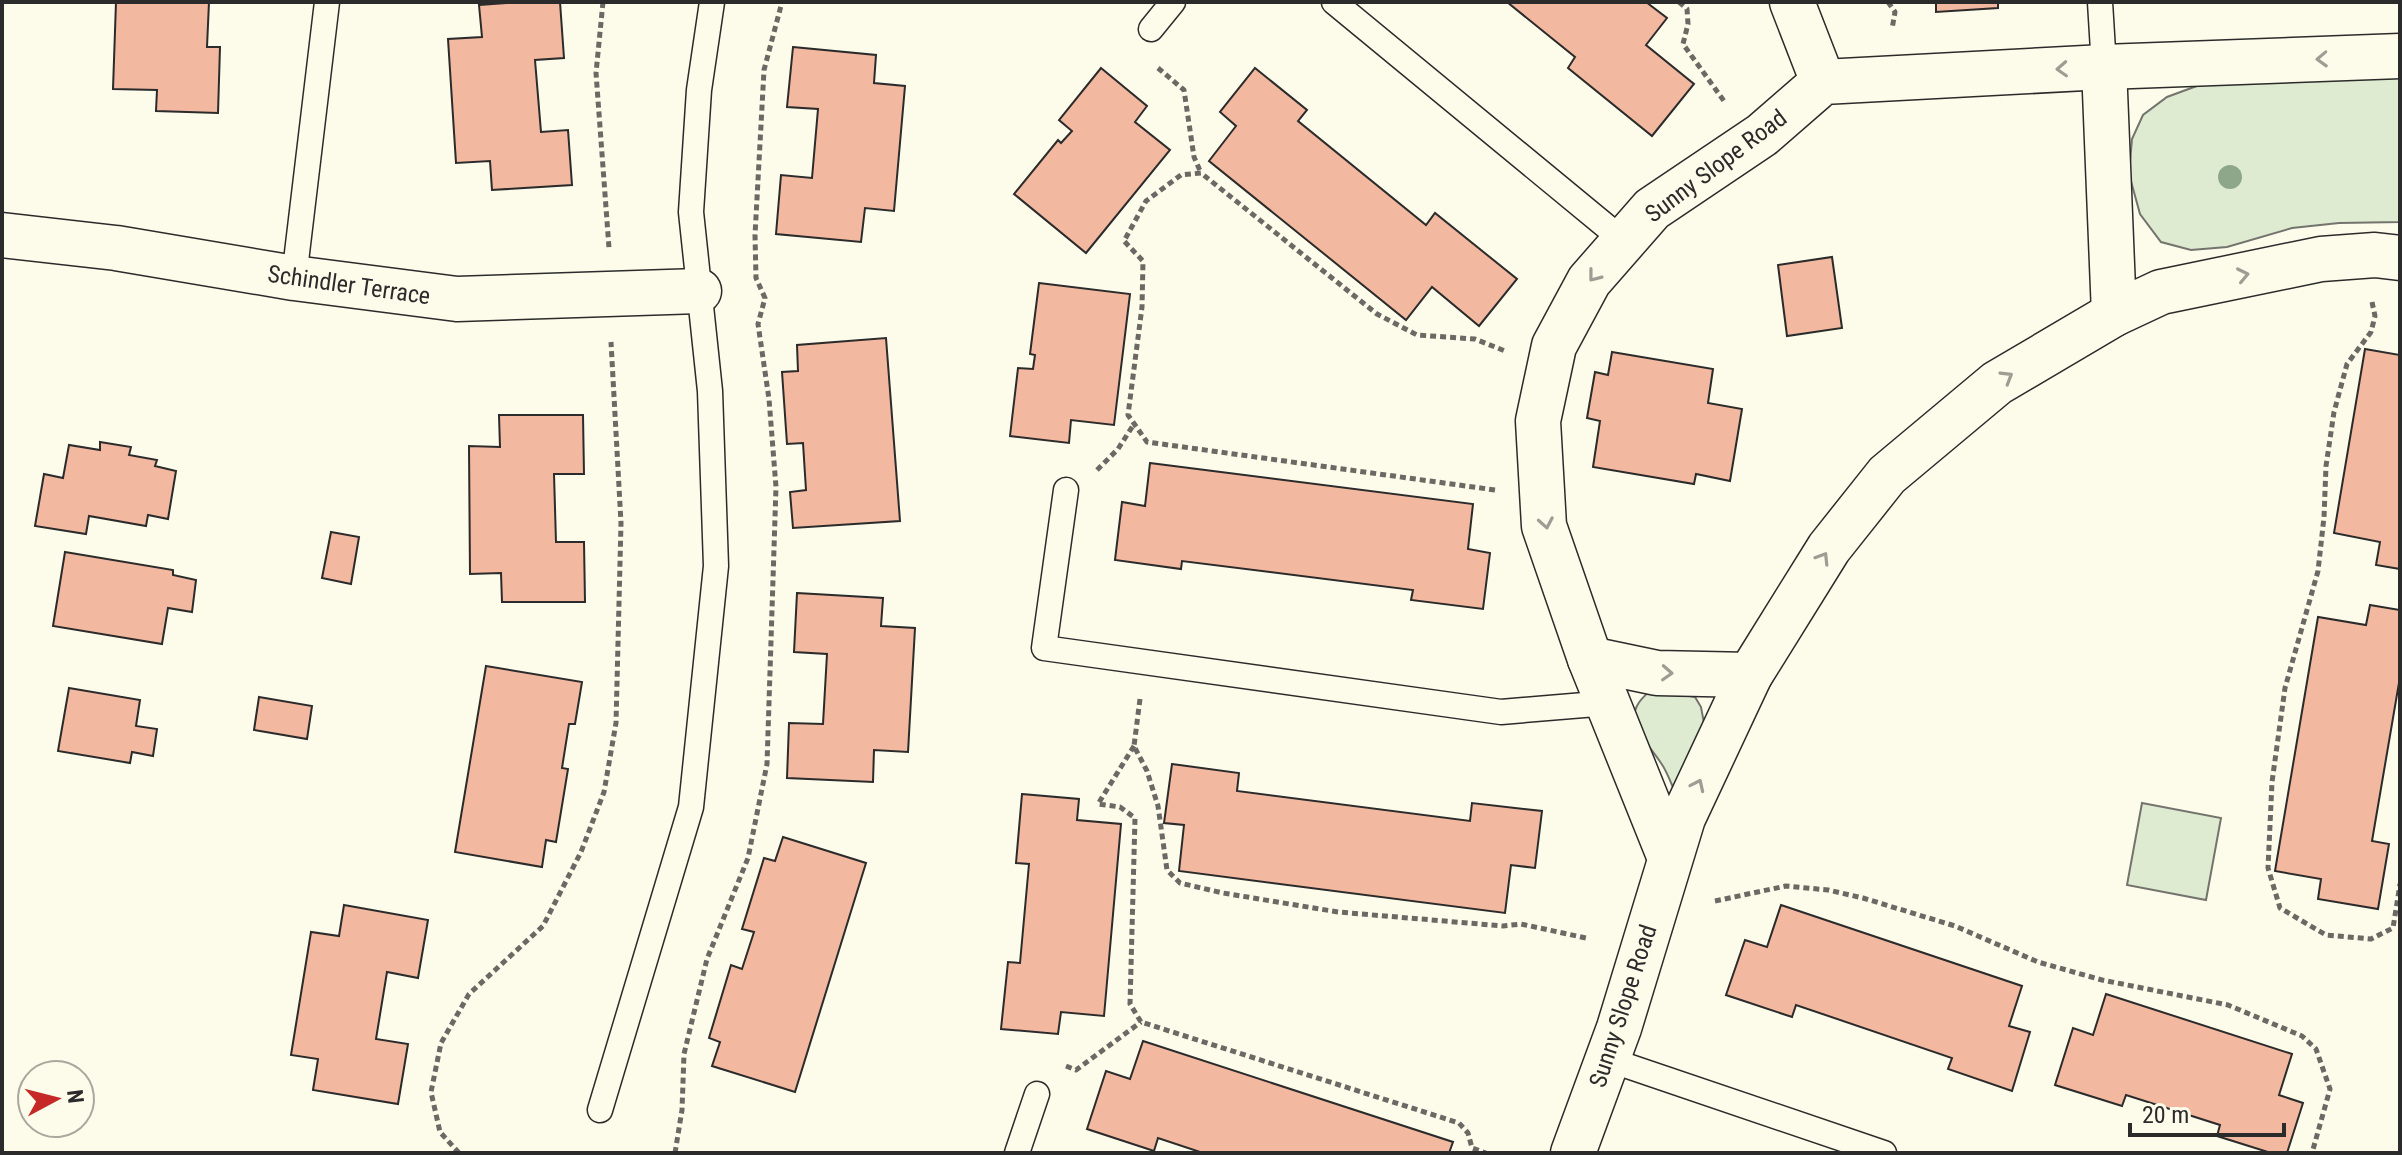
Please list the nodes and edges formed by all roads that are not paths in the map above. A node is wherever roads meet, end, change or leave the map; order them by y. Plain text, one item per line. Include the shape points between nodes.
1 (327, 2) edge
2 (712, 2) edge
3 (1173, 2) edge
4 (1334, 2) edge
5 (1792, 2) edge
6 (2100, 2) edge
7 (1151, 29) road end
8 (2400, 56) edge
9 (2104, 67) junction
10 (1823, 82) junction
11 (2, 235) edge
12 (1624, 241) junction
13 (2400, 258) edge
14 (294, 278) junction
15 (699, 291) junction
16 (2114, 314) junction
17 (1066, 490) road end
18 (1590, 659) junction
19 (1750, 675) junction
20 (1608, 703) junction
21 (1670, 858) junction
22 (1607, 1059) junction
23 (1037, 1094) road end
24 (600, 1110) dead end
25 (1017, 1153) edge
26 (1573, 1153) edge
27 (1884, 1153) edge

1 - 14 lane
2 - 15 lane via 699,90 691,212
3 - 7 lane
4 - 12 lane
5 - 10 street
6 - 9 lane
8 -> 9 street
9 -> 10 street
9 - 16 street
10 - 12 street, Sunny Slope Road via 1762,135 1652,209
11 - 14 street, Schindler Terrace
12 -> 18 street, Sunny Slope Road via 1589,281 1554,346 1538,421 1544,526
16 -> 13 street, Sunny Slope Road via 2161,292 2321,259
14 - 15 street, Schindler Terrace via 457,299
15 - 24 lane via 710,391 716,566 691,807
19 -> 16 street, Sunny Slope Road via 1829,548 1887,475 1997,383
17 - 20 lane via 1044,648 1501,712
18 -> 19 street via 1657,673
18 - 20 street, Sunny Slope Road
21 -> 19 street, Sunny Slope Road via 1683,818
20 - 21 street, Sunny Slope Road
21 - 22 street, Sunny Slope Road
22 - 26 street, Sunny Slope Road
22 - 27 lane
23 - 25 lane

